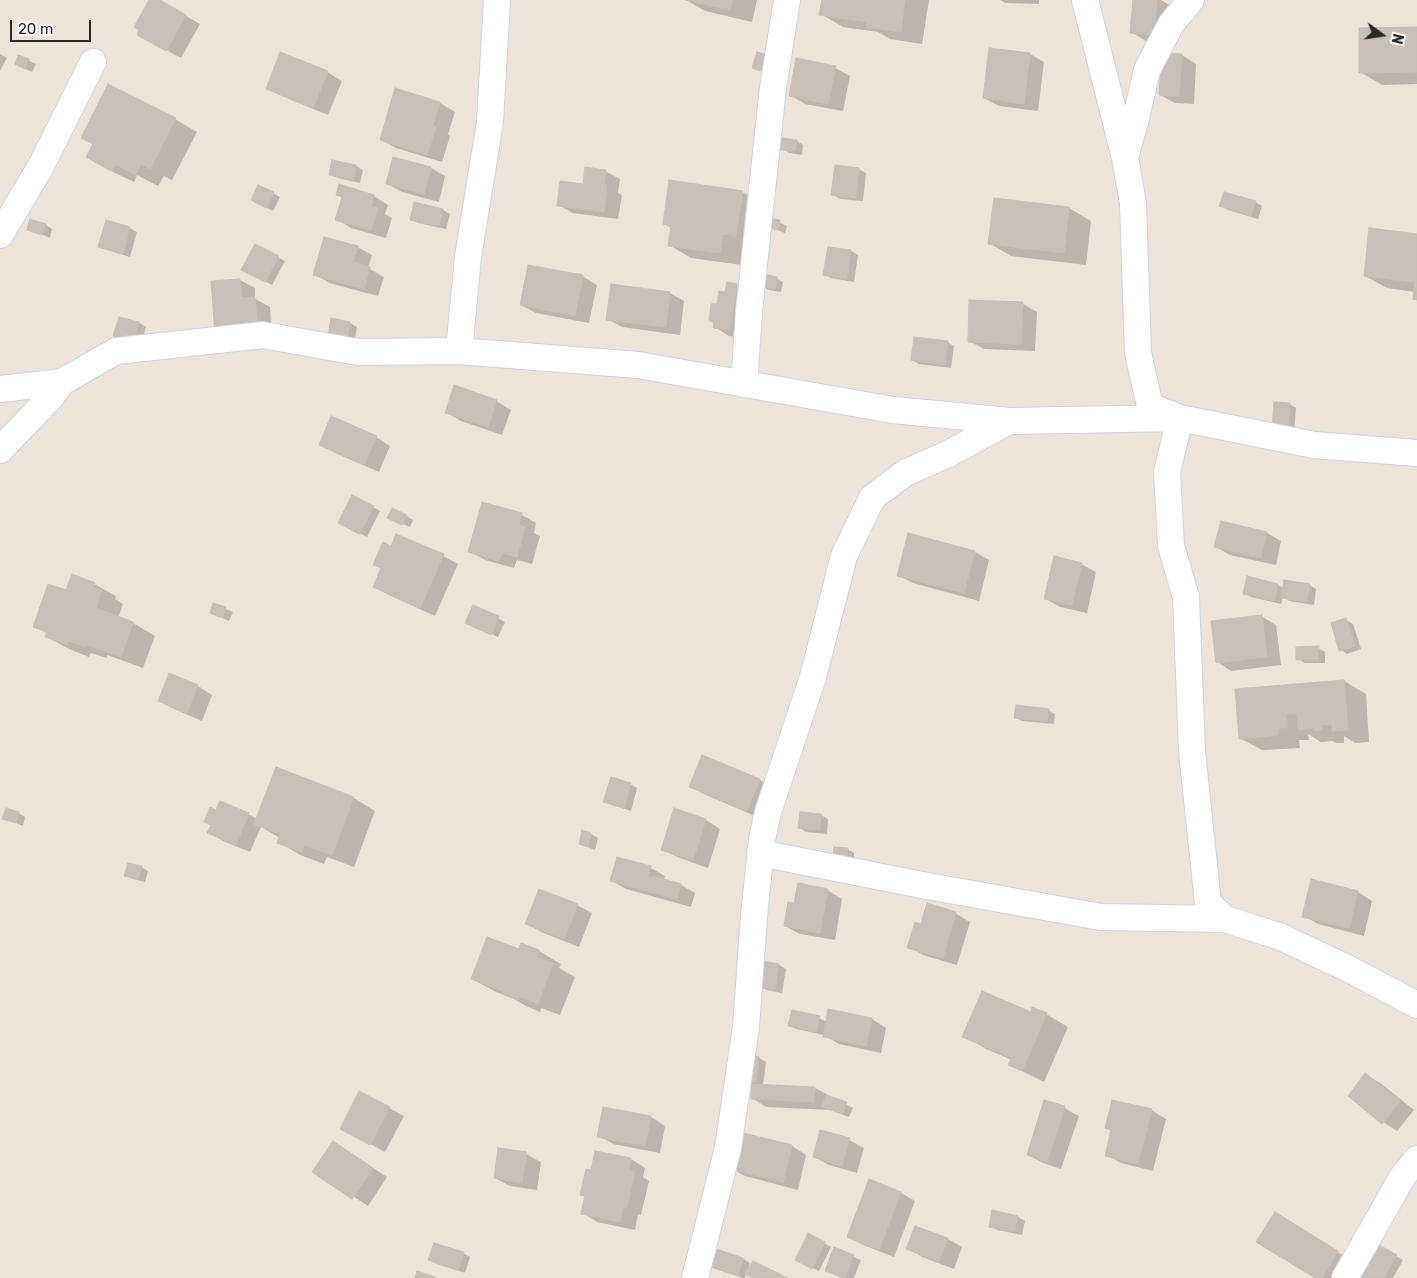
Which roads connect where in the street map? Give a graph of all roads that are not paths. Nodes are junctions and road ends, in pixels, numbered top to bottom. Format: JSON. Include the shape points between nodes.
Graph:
{"nodes":[{"id":1,"x":497,"y":0,"type":"edge"},
{"id":2,"x":787,"y":0,"type":"edge"},
{"id":3,"x":1085,"y":0,"type":"edge"},
{"id":4,"x":1191,"y":0,"type":"edge"},
{"id":5,"x":93,"y":62,"type":"dead end"},
{"id":6,"x":1124,"y":158,"type":"junction"},
{"id":7,"x":0,"y":235,"type":"edge"},
{"id":8,"x":459,"y":351,"type":"junction"},
{"id":9,"x":62,"y":382,"type":"junction"},
{"id":10,"x":744,"y":384,"type":"junction"},
{"id":11,"x":0,"y":389,"type":"edge"},
{"id":12,"x":1180,"y":418,"type":"junction"},
{"id":13,"x":1009,"y":421,"type":"junction"},
{"id":14,"x":0,"y":450,"type":"edge"},
{"id":15,"x":1417,"y":453,"type":"edge"},
{"id":16,"x":760,"y":853,"type":"junction"},
{"id":17,"x":1225,"y":919,"type":"junction"},
{"id":18,"x":1417,"y":1005,"type":"edge"},
{"id":19,"x":1417,"y":1159,"type":"edge"},
{"id":20,"x":695,"y":1278,"type":"edge"},
{"id":21,"x":1345,"y":1278,"type":"edge"}],
"edges":[{"from":1,"to":8,"type":"street","via":[[490,122],[468,257]]},
{"from":2,"to":10,"type":"street","via":[[773,88]]},
{"from":3,"to":6,"type":"street"},
{"from":4,"to":6,"type":"street","via":[[1171,24],[1147,70]]},
{"from":5,"to":7,"type":"street","via":[[41,166]]},
{"from":6,"to":12,"type":"street","via":[[1132,203],[1138,353],[1150,406]]},
{"from":8,"to":9,"type":"street","via":[[358,352],[263,335],[116,352]]},
{"from":8,"to":10,"type":"street","via":[[638,365]]},
{"from":9,"to":11,"type":"street"},
{"from":9,"to":14,"type":"street"},
{"from":10,"to":13,"type":"street","via":[[893,410]]},
{"from":12,"to":13,"type":"street"},
{"from":12,"to":15,"type":"street","via":[[1314,444]]},
{"from":12,"to":17,"type":"street","via":[[1168,472],[1171,546],[1186,597],[1192,752],[1208,903]]},
{"from":13,"to":16,"type":"street","via":[[905,473],[872,498],[844,556],[813,676],[768,812]]},
{"from":16,"to":17,"type":"street","via":[[1101,917]]},
{"from":16,"to":20,"type":"street","via":[[746,1026],[728,1148]]},
{"from":17,"to":18,"type":"street","via":[[1281,937],[1349,968]]},
{"from":19,"to":21,"type":"street","via":[[1403,1176]]}]}
